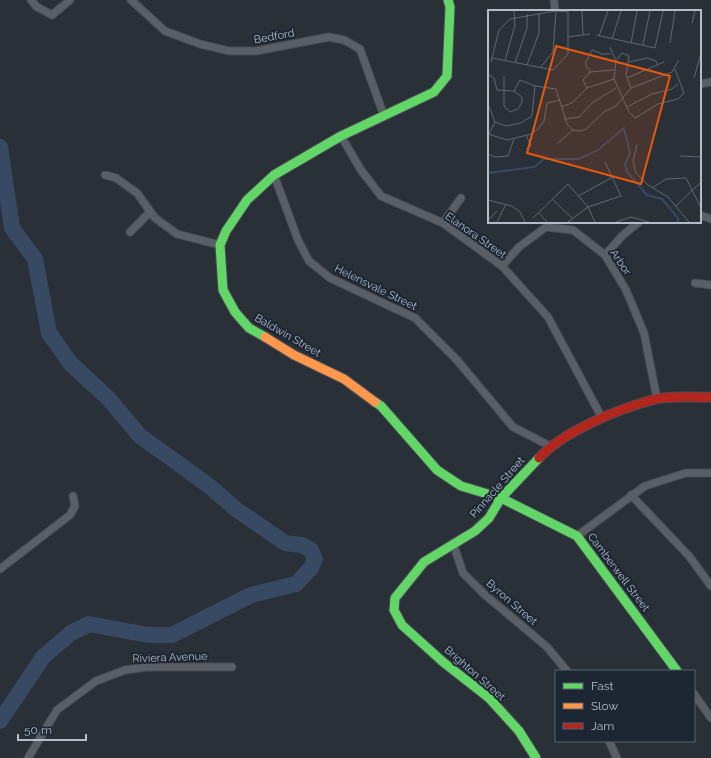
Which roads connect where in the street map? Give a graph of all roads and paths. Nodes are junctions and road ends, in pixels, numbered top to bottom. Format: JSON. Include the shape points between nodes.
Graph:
{"nodes":[{"id":1,"x":31,"y":0,"type":"edge"},
{"id":2,"x":70,"y":0,"type":"edge"},
{"id":3,"x":131,"y":0,"type":"edge"},
{"id":4,"x":448,"y":0,"type":"edge"},
{"id":5,"x":554,"y":0,"type":"edge"},
{"id":6,"x":555,"y":10,"type":"edge"},
{"id":7,"x":711,"y":82,"type":"edge"},
{"id":8,"x":701,"y":84,"type":"edge"},
{"id":9,"x":384,"y":116,"type":"junction"},
{"id":10,"x":341,"y":136,"type":"junction"},
{"id":11,"x":105,"y":175,"type":"dead end"},
{"id":12,"x":274,"y":175,"type":"junction"},
{"id":13,"x":461,"y":198,"type":"dead end"},
{"id":14,"x":150,"y":212,"type":"junction"},
{"id":15,"x":701,"y":215,"type":"edge"},
{"id":16,"x":711,"y":219,"type":"edge"},
{"id":17,"x":443,"y":223,"type":"junction"},
{"id":18,"x":638,"y":223,"type":"edge"},
{"id":19,"x":130,"y":232,"type":"dead end"},
{"id":20,"x":220,"y":245,"type":"junction"},
{"id":21,"x":605,"y":255,"type":"junction"},
{"id":22,"x":502,"y":266,"type":"junction"},
{"id":23,"x":694,"y":283,"type":"dead end"},
{"id":24,"x":711,"y":285,"type":"edge"},
{"id":25,"x":711,"y":397,"type":"edge"},
{"id":26,"x":657,"y":399,"type":"junction"},
{"id":27,"x":602,"y":418,"type":"junction"},
{"id":28,"x":550,"y":446,"type":"junction"},
{"id":29,"x":711,"y":473,"type":"edge"},
{"id":30,"x":630,"y":495,"type":"junction"},
{"id":31,"x":73,"y":496,"type":"dead end"},
{"id":32,"x":501,"y":498,"type":"junction"},
{"id":33,"x":577,"y":536,"type":"junction"},
{"id":34,"x":453,"y":543,"type":"junction"},
{"id":35,"x":0,"y":569,"type":"edge"},
{"id":36,"x":711,"y":586,"type":"edge"},
{"id":37,"x":394,"y":610,"type":"joint"},
{"id":38,"x":232,"y":666,"type":"dead end"},
{"id":39,"x":566,"y":670,"type":"edge"},
{"id":40,"x":676,"y":670,"type":"edge"},
{"id":41,"x":695,"y":695,"type":"edge"},
{"id":42,"x":711,"y":718,"type":"edge"},
{"id":43,"x":610,"y":742,"type":"edge"},
{"id":44,"x":28,"y":758,"type":"edge"},
{"id":45,"x":536,"y":758,"type":"edge"},
{"id":46,"x":618,"y":758,"type":"edge"}],
"edges":[{"from":1,"to":2,"type":"street","via":[[37,7],[52,15]]},
{"from":3,"to":9,"type":"street","name":"Bedford","via":[[165,31],[229,51],[256,51],[329,37],[344,40],[360,49]]},
{"from":4,"to":9,"type":"street","name":"Baldwin Street","via":[[450,8],[446,76],[434,92]]},
{"from":5,"to":6,"type":"street"},
{"from":7,"to":8,"type":"street"},
{"from":9,"to":10,"type":"street","name":"Baldwin Street"},
{"from":10,"to":12,"type":"street","name":"Baldwin Street"},
{"from":10,"to":17,"type":"street","name":"Elanora Street","via":[[361,170],[381,196]]},
{"from":11,"to":14,"type":"street","via":[[116,178],[136,193]]},
{"from":12,"to":20,"type":"street","name":"Baldwin Street","via":[[247,200],[226,231]]},
{"from":12,"to":28,"type":"street","name":"Helensvale Street","via":[[298,240],[309,261],[330,278],[416,318],[456,360],[512,427]]},
{"from":13,"to":17,"type":"street"},
{"from":14,"to":19,"type":"street"},
{"from":14,"to":20,"type":"street","via":[[177,234]]},
{"from":15,"to":16,"type":"street"},
{"from":17,"to":22,"type":"street","name":"Elanora Street"},
{"from":18,"to":21,"type":"street"},
{"from":20,"to":32,"type":"street","name":"Baldwin Street","via":[[223,290],[234,312],[249,328],[294,355],[344,379],[381,406],[437,470],[461,486]]},
{"from":21,"to":22,"type":"street","name":"Arbor","via":[[573,230],[546,226],[519,247]]},
{"from":21,"to":26,"type":"street","name":"Arbor","via":[[626,290],[644,333]]},
{"from":22,"to":27,"type":"street","name":"Elanora Street","via":[[548,316]]},
{"from":23,"to":24,"type":"street"},
{"from":25,"to":26,"type":"street","name":"Pinnacle Street"},
{"from":26,"to":27,"type":"street","name":"Pinnacle Street"},
{"from":27,"to":28,"type":"street","name":"Pinnacle Street"},
{"from":28,"to":32,"type":"street","name":"Pinnacle Street"},
{"from":29,"to":30,"type":"street","via":[[686,473],[645,486]]},
{"from":30,"to":33,"type":"street"},
{"from":30,"to":36,"type":"street","via":[[689,556]]},
{"from":31,"to":35,"type":"street","via":[[75,506],[70,515]]},
{"from":32,"to":33,"type":"street","name":"Camberwell Street"},
{"from":32,"to":34,"type":"street","name":"Pinnacle Street","via":[[489,518],[474,531]]},
{"from":33,"to":40,"type":"street","name":"Camberwell Street"},
{"from":34,"to":37,"type":"street","name":"Pinnacle Street","via":[[424,562],[395,598]]},
{"from":34,"to":39,"type":"street","name":"Byron Street","via":[[463,573],[547,647]]},
{"from":37,"to":45,"type":"street","name":"Brighton Street","via":[[402,625],[489,698],[519,731]]},
{"from":38,"to":44,"type":"street","name":"Riviera Avenue","via":[[147,667],[125,670],[96,681],[57,710]]},
{"from":41,"to":42,"type":"street"},
{"from":43,"to":46,"type":"street"}]}
